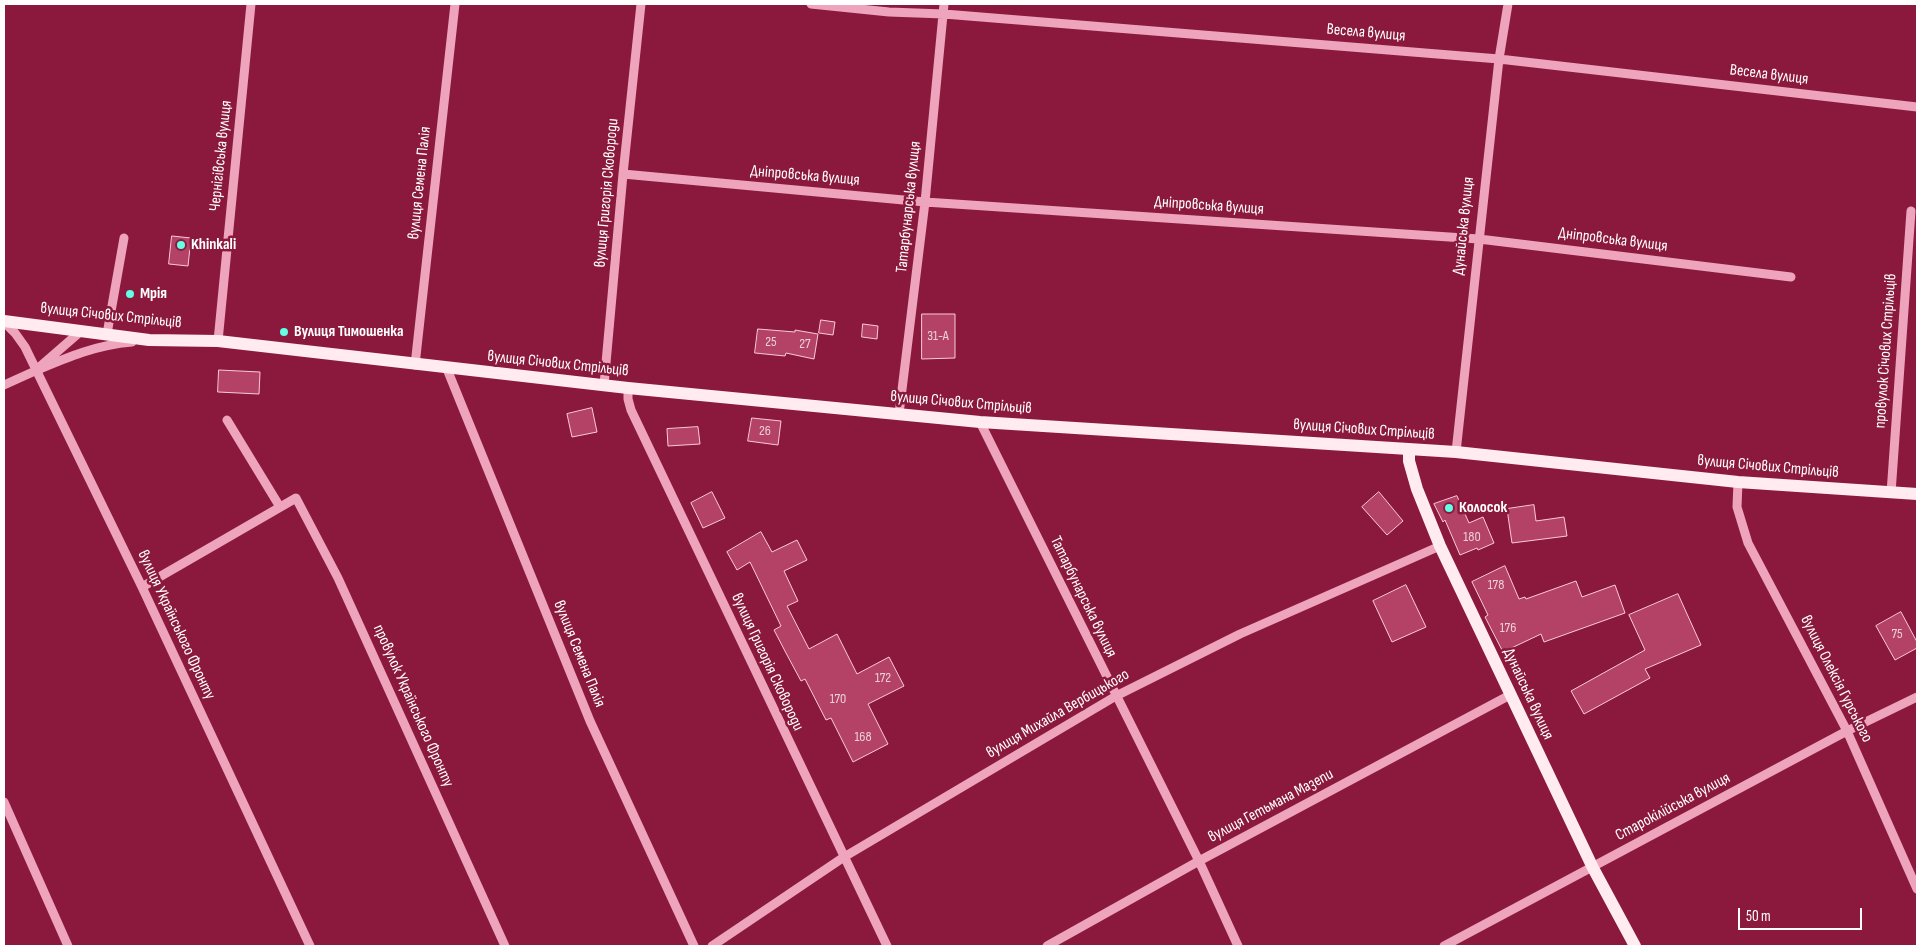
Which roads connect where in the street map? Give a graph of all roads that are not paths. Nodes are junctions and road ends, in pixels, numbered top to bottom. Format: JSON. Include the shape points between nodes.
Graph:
{"nodes":[{"id":1,"x":251,"y":4,"type":"edge"},
{"id":2,"x":455,"y":4,"type":"edge"},
{"id":3,"x":641,"y":4,"type":"edge"},
{"id":4,"x":811,"y":4,"type":"edge"},
{"id":5,"x":944,"y":4,"type":"edge"},
{"id":6,"x":1508,"y":4,"type":"edge"},
{"id":7,"x":944,"y":14,"type":"junction"},
{"id":8,"x":1499,"y":59,"type":"junction"},
{"id":9,"x":1917,"y":107,"type":"edge"},
{"id":10,"x":623,"y":174,"type":"junction"},
{"id":11,"x":925,"y":202,"type":"junction"},
{"id":12,"x":1911,"y":212,"type":"dead end"},
{"id":13,"x":124,"y":238,"type":"dead end"},
{"id":14,"x":1479,"y":239,"type":"junction"},
{"id":15,"x":1791,"y":277,"type":"dead end"},
{"id":16,"x":4,"y":322,"type":"edge"},
{"id":17,"x":81,"y":331,"type":"junction"},
{"id":18,"x":107,"y":334,"type":"junction"},
{"id":19,"x":149,"y":340,"type":"junction"},
{"id":20,"x":218,"y":341,"type":"junction"},
{"id":21,"x":414,"y":365,"type":"junction"},
{"id":22,"x":447,"y":369,"type":"junction"},
{"id":23,"x":35,"y":371,"type":"junction"},
{"id":24,"x":4,"y":385,"type":"edge"},
{"id":25,"x":604,"y":385,"type":"junction"},
{"id":26,"x":628,"y":388,"type":"junction"},
{"id":27,"x":899,"y":414,"type":"junction"},
{"id":28,"x":227,"y":420,"type":"dead end"},
{"id":29,"x":980,"y":422,"type":"junction"},
{"id":30,"x":1409,"y":449,"type":"junction"},
{"id":31,"x":1456,"y":452,"type":"junction"},
{"id":32,"x":1738,"y":482,"type":"junction"},
{"id":33,"x":1892,"y":493,"type":"junction"},
{"id":34,"x":1917,"y":494,"type":"edge"},
{"id":35,"x":280,"y":507,"type":"junction"},
{"id":36,"x":1440,"y":546,"type":"junction"},
{"id":37,"x":142,"y":587,"type":"junction"},
{"id":38,"x":1510,"y":695,"type":"junction"},
{"id":39,"x":1116,"y":696,"type":"junction"},
{"id":40,"x":1917,"y":697,"type":"edge"},
{"id":41,"x":1847,"y":730,"type":"junction"},
{"id":42,"x":4,"y":802,"type":"edge"},
{"id":43,"x":844,"y":857,"type":"junction"},
{"id":44,"x":1199,"y":861,"type":"junction"},
{"id":45,"x":1593,"y":868,"type":"junction"},
{"id":46,"x":1917,"y":890,"type":"edge"},
{"id":47,"x":68,"y":946,"type":"edge"},
{"id":48,"x":310,"y":946,"type":"edge"},
{"id":49,"x":506,"y":946,"type":"edge"},
{"id":50,"x":694,"y":946,"type":"edge"},
{"id":51,"x":712,"y":946,"type":"edge"},
{"id":52,"x":887,"y":946,"type":"edge"},
{"id":53,"x":1047,"y":946,"type":"edge"},
{"id":54,"x":1238,"y":946,"type":"edge"},
{"id":55,"x":1444,"y":946,"type":"edge"},
{"id":56,"x":1635,"y":946,"type":"edge"}],
"edges":[{"from":1,"to":20,"type":"street","name":"Чернігівська вулиця"},
{"from":2,"to":21,"type":"street","name":"вулиця Семена Палія"},
{"from":3,"to":10,"type":"street","name":"вулиця Григорія Сковороди"},
{"from":4,"to":7,"type":"street","name":"Весела вулиця"},
{"from":5,"to":7,"type":"street","name":"Татарбунарська вулиця"},
{"from":6,"to":8,"type":"street","name":"Дунайська вулиця"},
{"from":7,"to":8,"type":"street","name":"Весела вулиця"},
{"from":7,"to":11,"type":"street","name":"Татарбунарська вулиця"},
{"from":8,"to":9,"type":"street","name":"Весела вулиця"},
{"from":8,"to":14,"type":"street","name":"Дунайська вулиця"},
{"from":10,"to":11,"type":"street","name":"Дніпровська вулиця"},
{"from":10,"to":25,"type":"street","name":"вулиця Григорія Сковороди"},
{"from":11,"to":14,"type":"street","name":"Дніпровська вулиця"},
{"from":11,"to":27,"type":"street","name":"Татарбунарська вулиця"},
{"from":12,"to":33,"type":"street","name":"провулок Січових Стрільців"},
{"from":13,"to":18,"type":"street"},
{"from":14,"to":15,"type":"street","name":"Дніпровська вулиця"},
{"from":14,"to":31,"type":"street","name":"Дунайська вулиця"},
{"from":16,"to":17,"type":"main road","name":"вулиця Січових Стрільців"},
{"from":16,"to":23,"type":"street","name":"вулиця Українського Фронту","via":[[24,347]]},
{"from":17,"to":18,"type":"main road","name":"вулиця Січових Стрільців"},
{"from":17,"to":23,"type":"street"},
{"from":18,"to":19,"type":"main road","name":"вулиця Січових Стрільців"},
{"from":19,"to":20,"type":"main road","name":"вулиця Січових Стрільців"},
{"from":19,"to":23,"type":"street","via":[[108,344],[76,353]]},
{"from":20,"to":21,"type":"main road","name":"вулиця Січових Стрільців"},
{"from":21,"to":22,"type":"main road","name":"вулиця Січових Стрільців"},
{"from":22,"to":25,"type":"main road","name":"вулиця Січових Стрільців"},
{"from":22,"to":50,"type":"street","name":"вулиця Семена Палія","via":[[590,722]]},
{"from":23,"to":24,"type":"street"},
{"from":23,"to":37,"type":"street","name":"вулиця Українського Фронту"},
{"from":25,"to":26,"type":"main road","name":"вулиця Січових Стрільців"},
{"from":26,"to":27,"type":"main road","name":"вулиця Січових Стрільців"},
{"from":26,"to":43,"type":"street","name":"вулиця Григорія Сковороди","via":[[631,410]]},
{"from":27,"to":29,"type":"main road","name":"вулиця Січових Стрільців"},
{"from":28,"to":35,"type":"street"},
{"from":29,"to":30,"type":"main road","name":"вулиця Січових Стрільців"},
{"from":29,"to":39,"type":"street","name":"Татарбунарська вулиця"},
{"from":30,"to":31,"type":"main road","name":"вулиця Січових Стрільців"},
{"from":30,"to":36,"type":"main road","name":"Дунайська вулиця","via":[[1417,489]]},
{"from":31,"to":32,"type":"main road","name":"вулиця Січових Стрільців"},
{"from":32,"to":33,"type":"main road","name":"вулиця Січових Стрільців"},
{"from":32,"to":41,"type":"street","name":"вулиця Олексія Гурського","via":[[1737,507],[1748,543]]},
{"from":33,"to":34,"type":"main road","name":"вулиця Січових Стрільців"},
{"from":35,"to":37,"type":"street","name":"провулок Українського Фронту"},
{"from":35,"to":49,"type":"street","name":"провулок Українського Фронту","via":[[296,498],[338,578]]},
{"from":36,"to":38,"type":"main road","name":"Дунайська вулиця"},
{"from":36,"to":39,"type":"street","name":"вулиця Михайла Вербицького","via":[[1240,634]]},
{"from":37,"to":48,"type":"street","name":"вулиця Українського Фронту"},
{"from":38,"to":44,"type":"street","name":"вулиця Гетьмана Мазепи"},
{"from":38,"to":45,"type":"main road","name":"Дунайська вулиця"},
{"from":39,"to":43,"type":"street","name":"вулиця Михайла Вербицького"},
{"from":39,"to":44,"type":"street","name":"Татарбунарська вулиця"},
{"from":40,"to":41,"type":"street","name":"Старокілійська вулиця"},
{"from":41,"to":45,"type":"street","name":"Старокілійська вулиця"},
{"from":41,"to":46,"type":"street","name":"вулиця Олексія Гурського"},
{"from":42,"to":47,"type":"street"},
{"from":43,"to":51,"type":"street","name":"вулиця Михайла Вербицького"},
{"from":43,"to":52,"type":"street","name":"вулиця Григорія Сковороди"},
{"from":44,"to":53,"type":"street","name":"вулиця Гетьмана Мазепи"},
{"from":44,"to":54,"type":"street","name":"Татарбунарська вулиця"},
{"from":45,"to":55,"type":"street","name":"Старокілійська вулиця"},
{"from":45,"to":56,"type":"main road","name":"Дунайська вулиця"}]}
